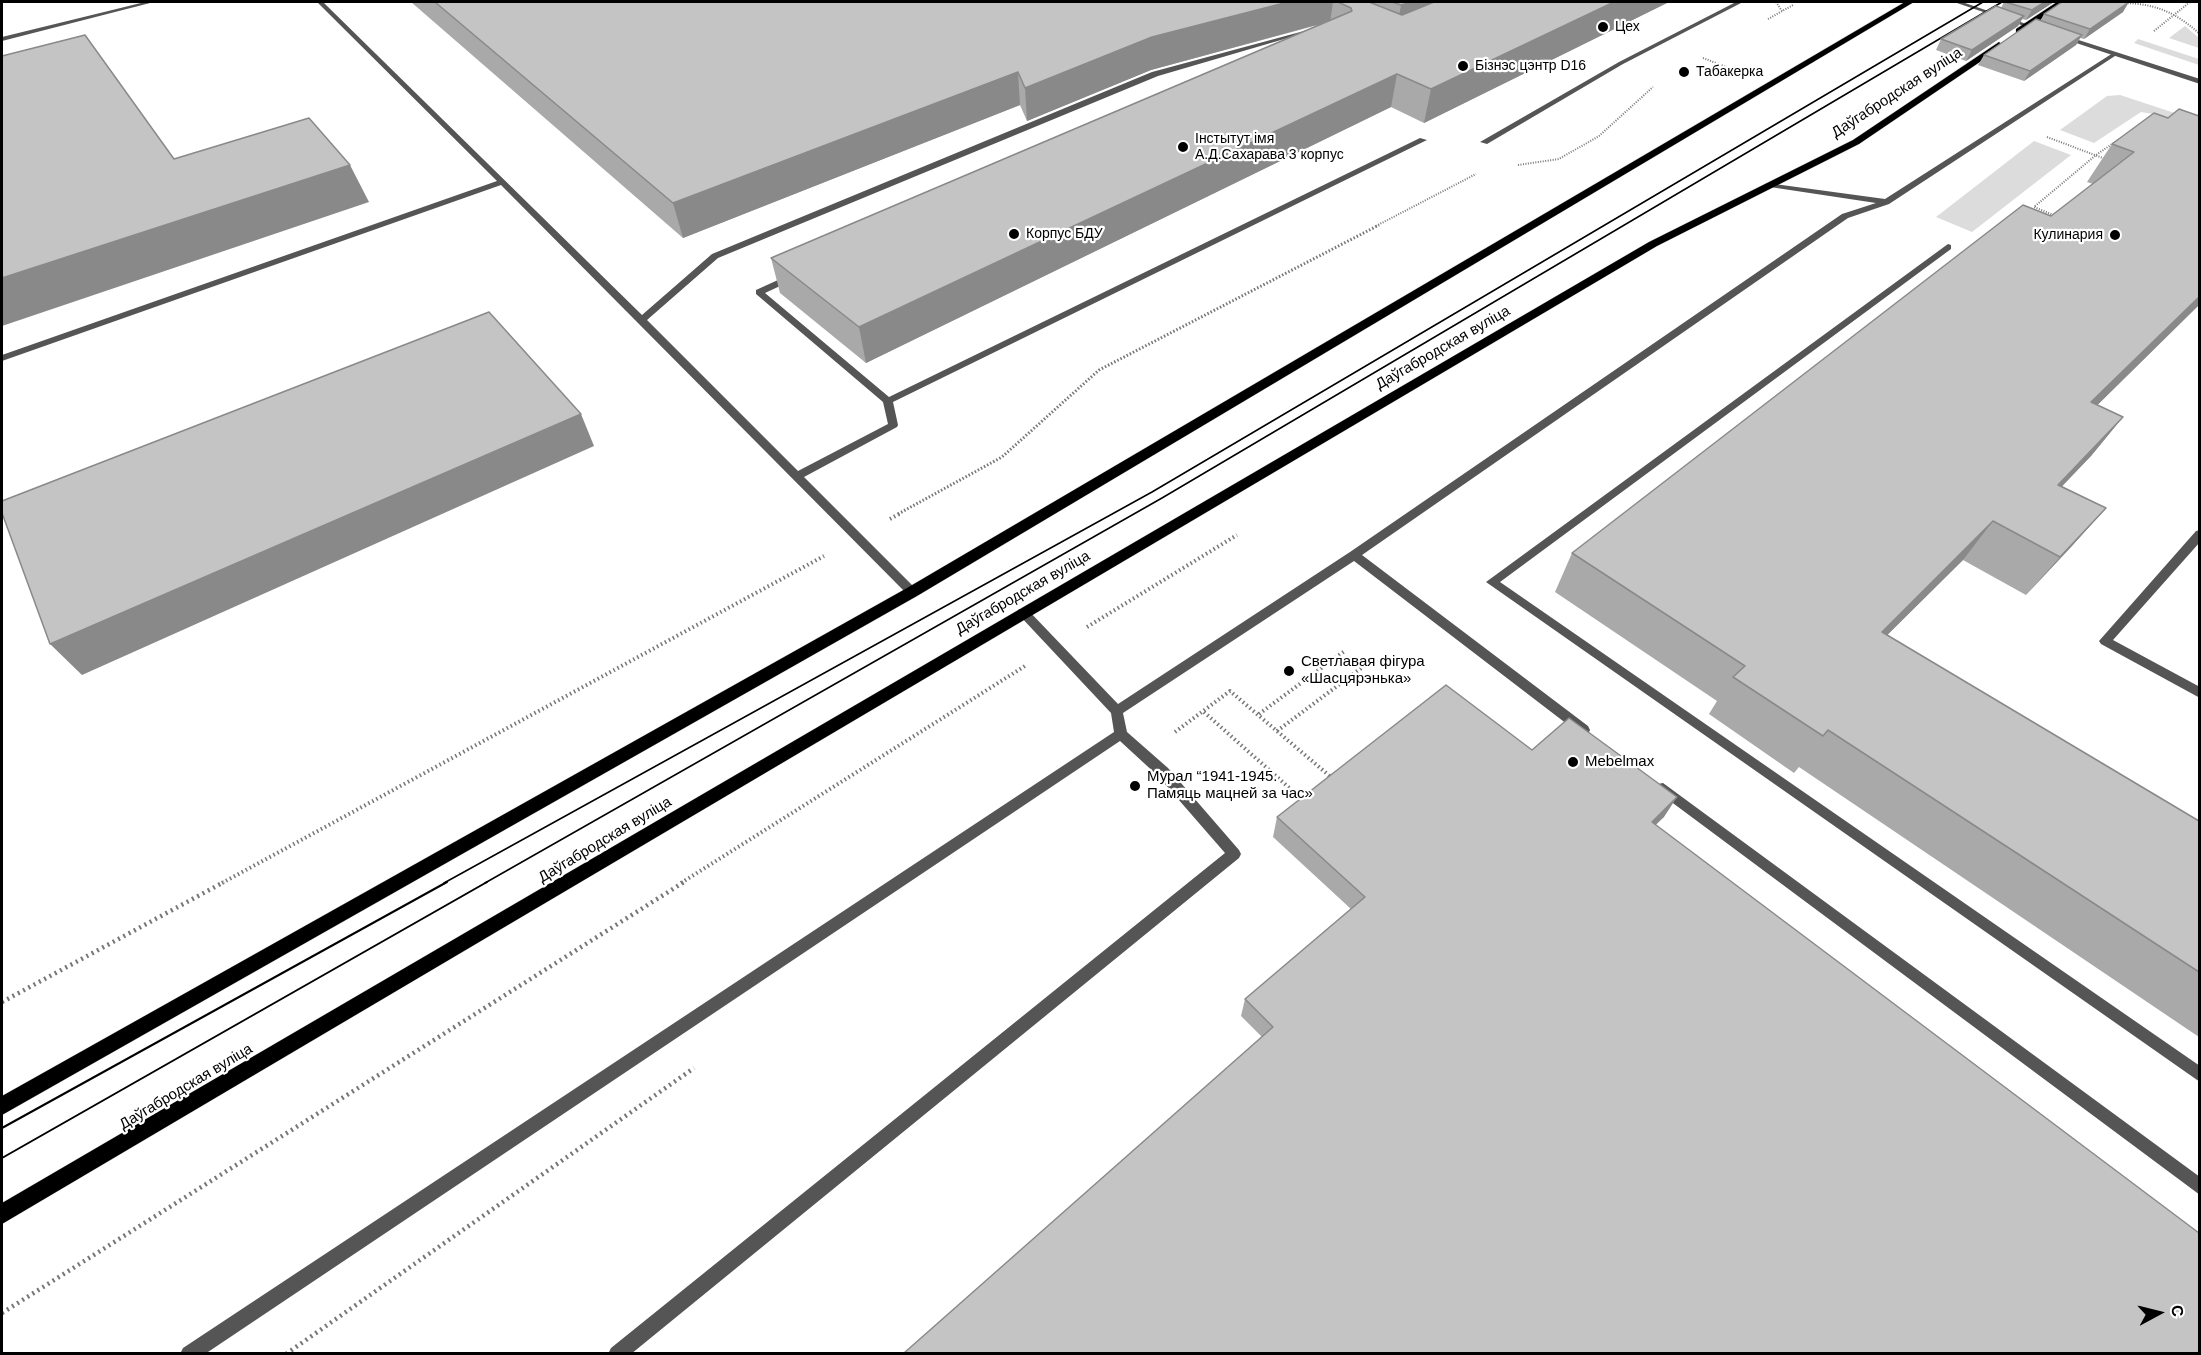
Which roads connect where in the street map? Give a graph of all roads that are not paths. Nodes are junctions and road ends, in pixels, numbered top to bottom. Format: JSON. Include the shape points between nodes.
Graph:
{"nodes":[{"id":1,"x":151,"y":2,"type":"edge"},
{"id":2,"x":320,"y":2,"type":"edge"},
{"id":3,"x":1740,"y":2,"type":"edge"},
{"id":4,"x":1910,"y":2,"type":"edge"},
{"id":5,"x":1956,"y":2,"type":"edge"},
{"id":6,"x":2062,"y":2,"type":"edge"},
{"id":7,"x":2028,"y":26,"type":"junction"},
{"id":8,"x":1321,"y":30,"type":"edge"},
{"id":9,"x":2,"y":39,"type":"edge"},
{"id":10,"x":2115,"y":54,"type":"junction"},
{"id":11,"x":2199,"y":82,"type":"edge"},
{"id":12,"x":1423,"y":140,"type":"dead end"},
{"id":13,"x":1484,"y":142,"type":"dead end"},
{"id":14,"x":503,"y":182,"type":"junction"},
{"id":15,"x":1770,"y":185,"type":"junction"},
{"id":16,"x":1886,"y":202,"type":"junction"},
{"id":17,"x":1948,"y":247,"type":"dead end"},
{"id":18,"x":803,"y":273,"type":"edge"},
{"id":19,"x":642,"y":320,"type":"junction"},
{"id":20,"x":2,"y":358,"type":"edge"},
{"id":21,"x":888,"y":401,"type":"junction"},
{"id":22,"x":796,"y":476,"type":"junction"},
{"id":23,"x":2199,"y":534,"type":"edge"},
{"id":24,"x":1354,"y":555,"type":"junction"},
{"id":25,"x":912,"y":592,"type":"junction"},
{"id":26,"x":1023,"y":612,"type":"junction"},
{"id":27,"x":2199,"y":693,"type":"edge"},
{"id":28,"x":1118,"y":711,"type":"junction"},
{"id":29,"x":1121,"y":734,"type":"junction"},
{"id":30,"x":1598,"y":740,"type":"edge"},
{"id":31,"x":1655,"y":783,"type":"edge"},
{"id":32,"x":2199,"y":1075,"type":"edge"},
{"id":33,"x":2,"y":1106,"type":"edge"},
{"id":34,"x":2199,"y":1187,"type":"edge"},
{"id":35,"x":2,"y":1214,"type":"edge"},
{"id":36,"x":189,"y":1353,"type":"edge"},
{"id":37,"x":617,"y":1353,"type":"edge"}],
"edges":[{"from":1,"to":9,"type":"street"},
{"from":2,"to":14,"type":"street"},
{"from":3,"to":13,"type":"street","via":[[1621,63]]},
{"from":4,"to":25,"type":"main road"},
{"from":5,"to":7,"type":"street"},
{"from":6,"to":7,"type":"main road","name":"Даўгабродская вуліца"},
{"from":7,"to":10,"type":"street"},
{"from":7,"to":15,"type":"main road","name":"Даўгабродская вуліца","via":[[1856,142]]},
{"from":8,"to":19,"type":"street","via":[[1155,74],[715,256]]},
{"from":10,"to":11,"type":"street"},
{"from":10,"to":16,"type":"street"},
{"from":12,"to":21,"type":"street"},
{"from":14,"to":19,"type":"street"},
{"from":14,"to":20,"type":"street"},
{"from":15,"to":16,"type":"street"},
{"from":15,"to":26,"type":"main road","name":"Даўгабродская вуліца","via":[[1653,244]]},
{"from":16,"to":24,"type":"street","via":[[1845,216]]},
{"from":17,"to":32,"type":"street","via":[[1492,582]]},
{"from":18,"to":21,"type":"street","via":[[759,292]]},
{"from":19,"to":22,"type":"street"},
{"from":21,"to":22,"type":"street","via":[[893,425]]},
{"from":22,"to":25,"type":"street"},
{"from":23,"to":27,"type":"street","via":[[2105,641]]},
{"from":24,"to":28,"type":"street"},
{"from":24,"to":30,"type":"street"},
{"from":25,"to":33,"type":"main road"},
{"from":26,"to":28,"type":"street"},
{"from":26,"to":35,"type":"main road","name":"Даўгабродская вуліца"},
{"from":28,"to":29,"type":"street"},
{"from":29,"to":36,"type":"street"},
{"from":29,"to":37,"type":"street","via":[[1163,772],[1234,854]]},
{"from":31,"to":34,"type":"street"}]}
